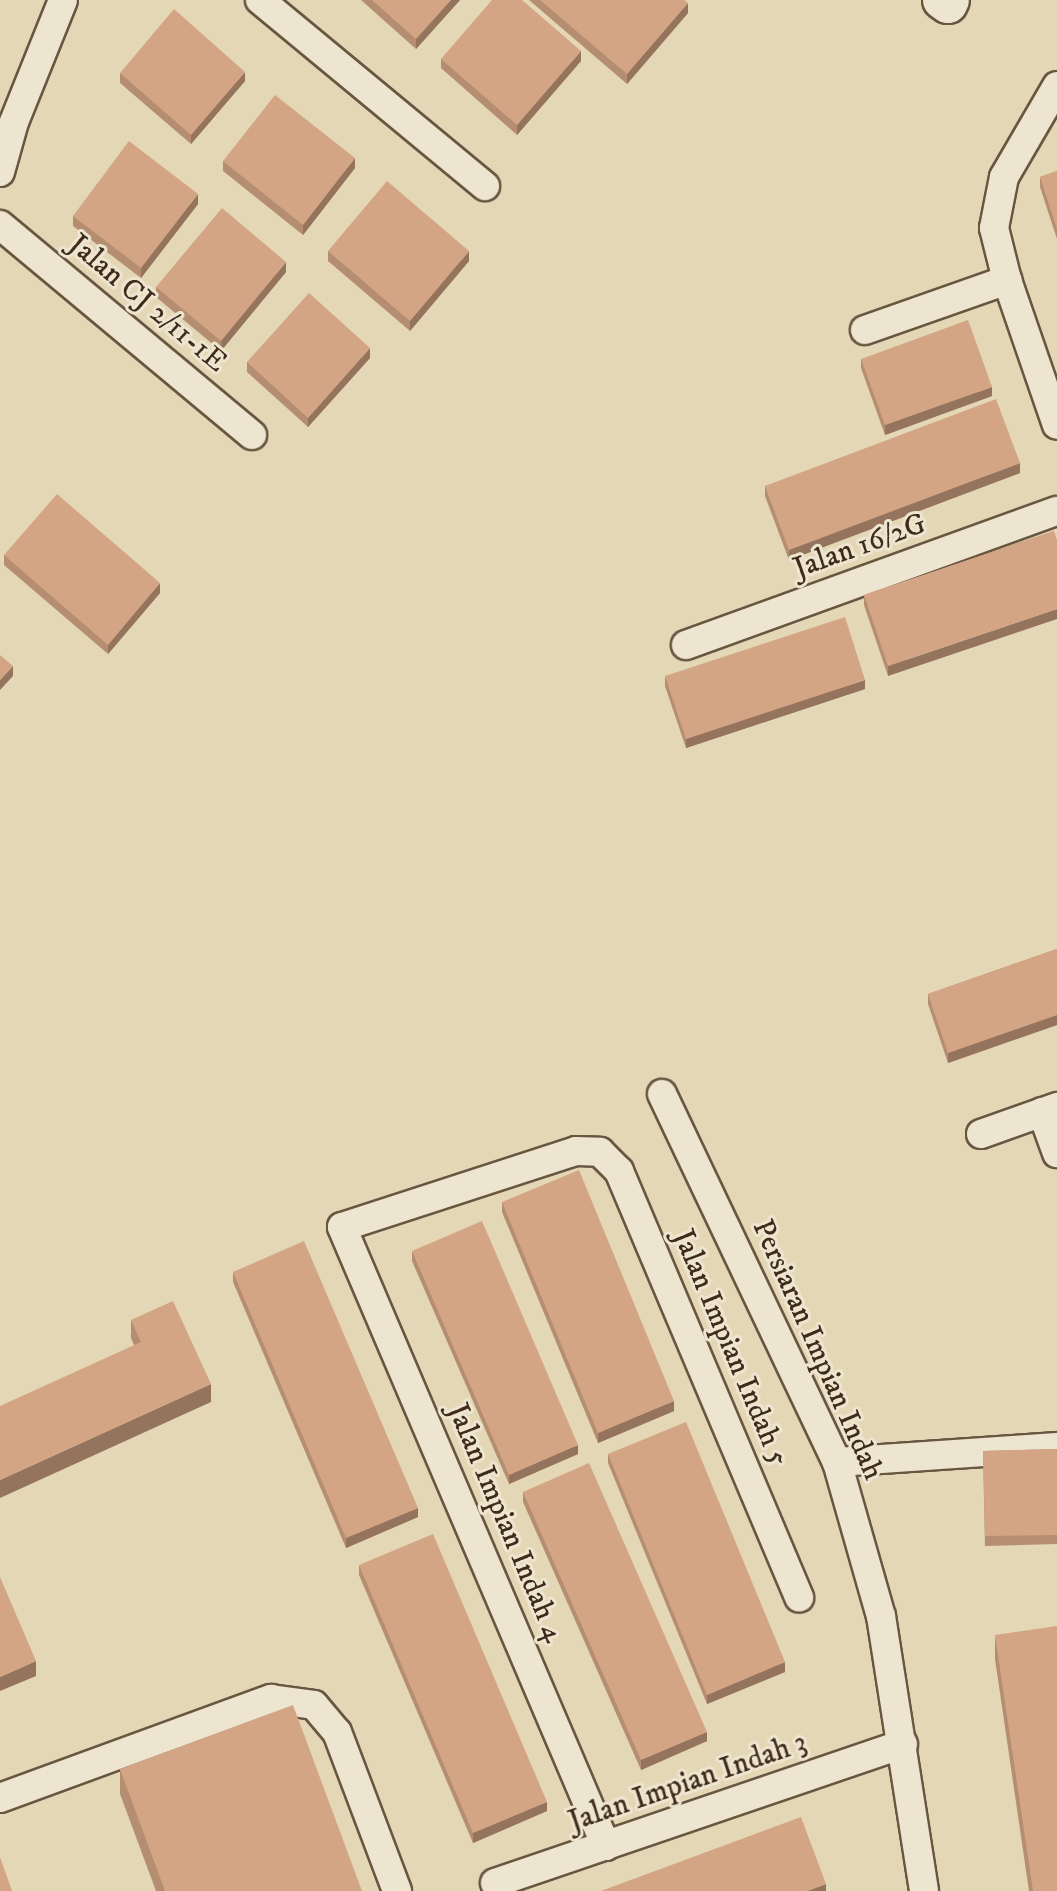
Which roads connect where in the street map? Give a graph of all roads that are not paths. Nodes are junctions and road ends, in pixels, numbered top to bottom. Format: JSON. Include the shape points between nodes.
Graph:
{"nodes":[{"id":1,"x":63,"y":0,"type":"edge"},
{"id":2,"x":260,"y":0,"type":"edge"},
{"id":3,"x":1057,"y":86,"type":"edge"},
{"id":4,"x":0,"y":172,"type":"edge"},
{"id":5,"x":485,"y":186,"type":"dead end"},
{"id":6,"x":0,"y":225,"type":"edge"},
{"id":7,"x":1007,"y":280,"type":"junction"},
{"id":8,"x":865,"y":330,"type":"dead end"},
{"id":9,"x":1057,"y":425,"type":"edge"},
{"id":10,"x":252,"y":435,"type":"dead end"},
{"id":11,"x":1057,"y":511,"type":"edge"},
{"id":12,"x":686,"y":645,"type":"dead end"},
{"id":13,"x":662,"y":1094,"type":"dead end"},
{"id":14,"x":1049,"y":1110,"type":"edge"},
{"id":15,"x":981,"y":1134,"type":"dead end"},
{"id":16,"x":576,"y":1151,"type":"joint"},
{"id":17,"x":1057,"y":1153,"type":"edge"},
{"id":18,"x":1057,"y":1447,"type":"edge"},
{"id":19,"x":837,"y":1462,"type":"junction"},
{"id":20,"x":799,"y":1598,"type":"dead end"},
{"id":21,"x":903,"y":1744,"type":"junction"},
{"id":22,"x":0,"y":1798,"type":"edge"},
{"id":23,"x":606,"y":1846,"type":"junction"},
{"id":24,"x":495,"y":1884,"type":"dead end"},
{"id":25,"x":397,"y":1891,"type":"edge"},
{"id":26,"x":924,"y":1891,"type":"edge"}],
"edges":[{"from":1,"to":4,"type":"street","via":[[14,122]]},
{"from":2,"to":5,"type":"street"},
{"from":3,"to":7,"type":"street","via":[[1004,177],[994,228]]},
{"from":6,"to":10,"type":"street","name":"Jalan CJ 2/11-1E"},
{"from":7,"to":8,"type":"street"},
{"from":7,"to":9,"type":"street"},
{"from":11,"to":12,"type":"street","name":"Jalan 16/2G"},
{"from":13,"to":19,"type":"street","name":"Persiaran Impian Indah"},
{"from":14,"to":15,"type":"street"},
{"from":14,"to":17,"type":"street"},
{"from":16,"to":20,"type":"street","name":"Jalan Impian Indah 5","via":[[600,1152],[619,1171]]},
{"from":16,"to":23,"type":"street","name":"Jalan Impian Indah 4","via":[[342,1227]]},
{"from":18,"to":19,"type":"street"},
{"from":19,"to":21,"type":"street","name":"Persiaran Impian Indah","via":[[881,1616]]},
{"from":21,"to":23,"type":"street","name":"Jalan Impian Indah 3"},
{"from":21,"to":26,"type":"street","name":"Persiaran Impian Indah"},
{"from":22,"to":25,"type":"street","via":[[271,1699],[314,1705],[337,1732]]},
{"from":23,"to":24,"type":"street","name":"Jalan Impian Indah 3"}]}
